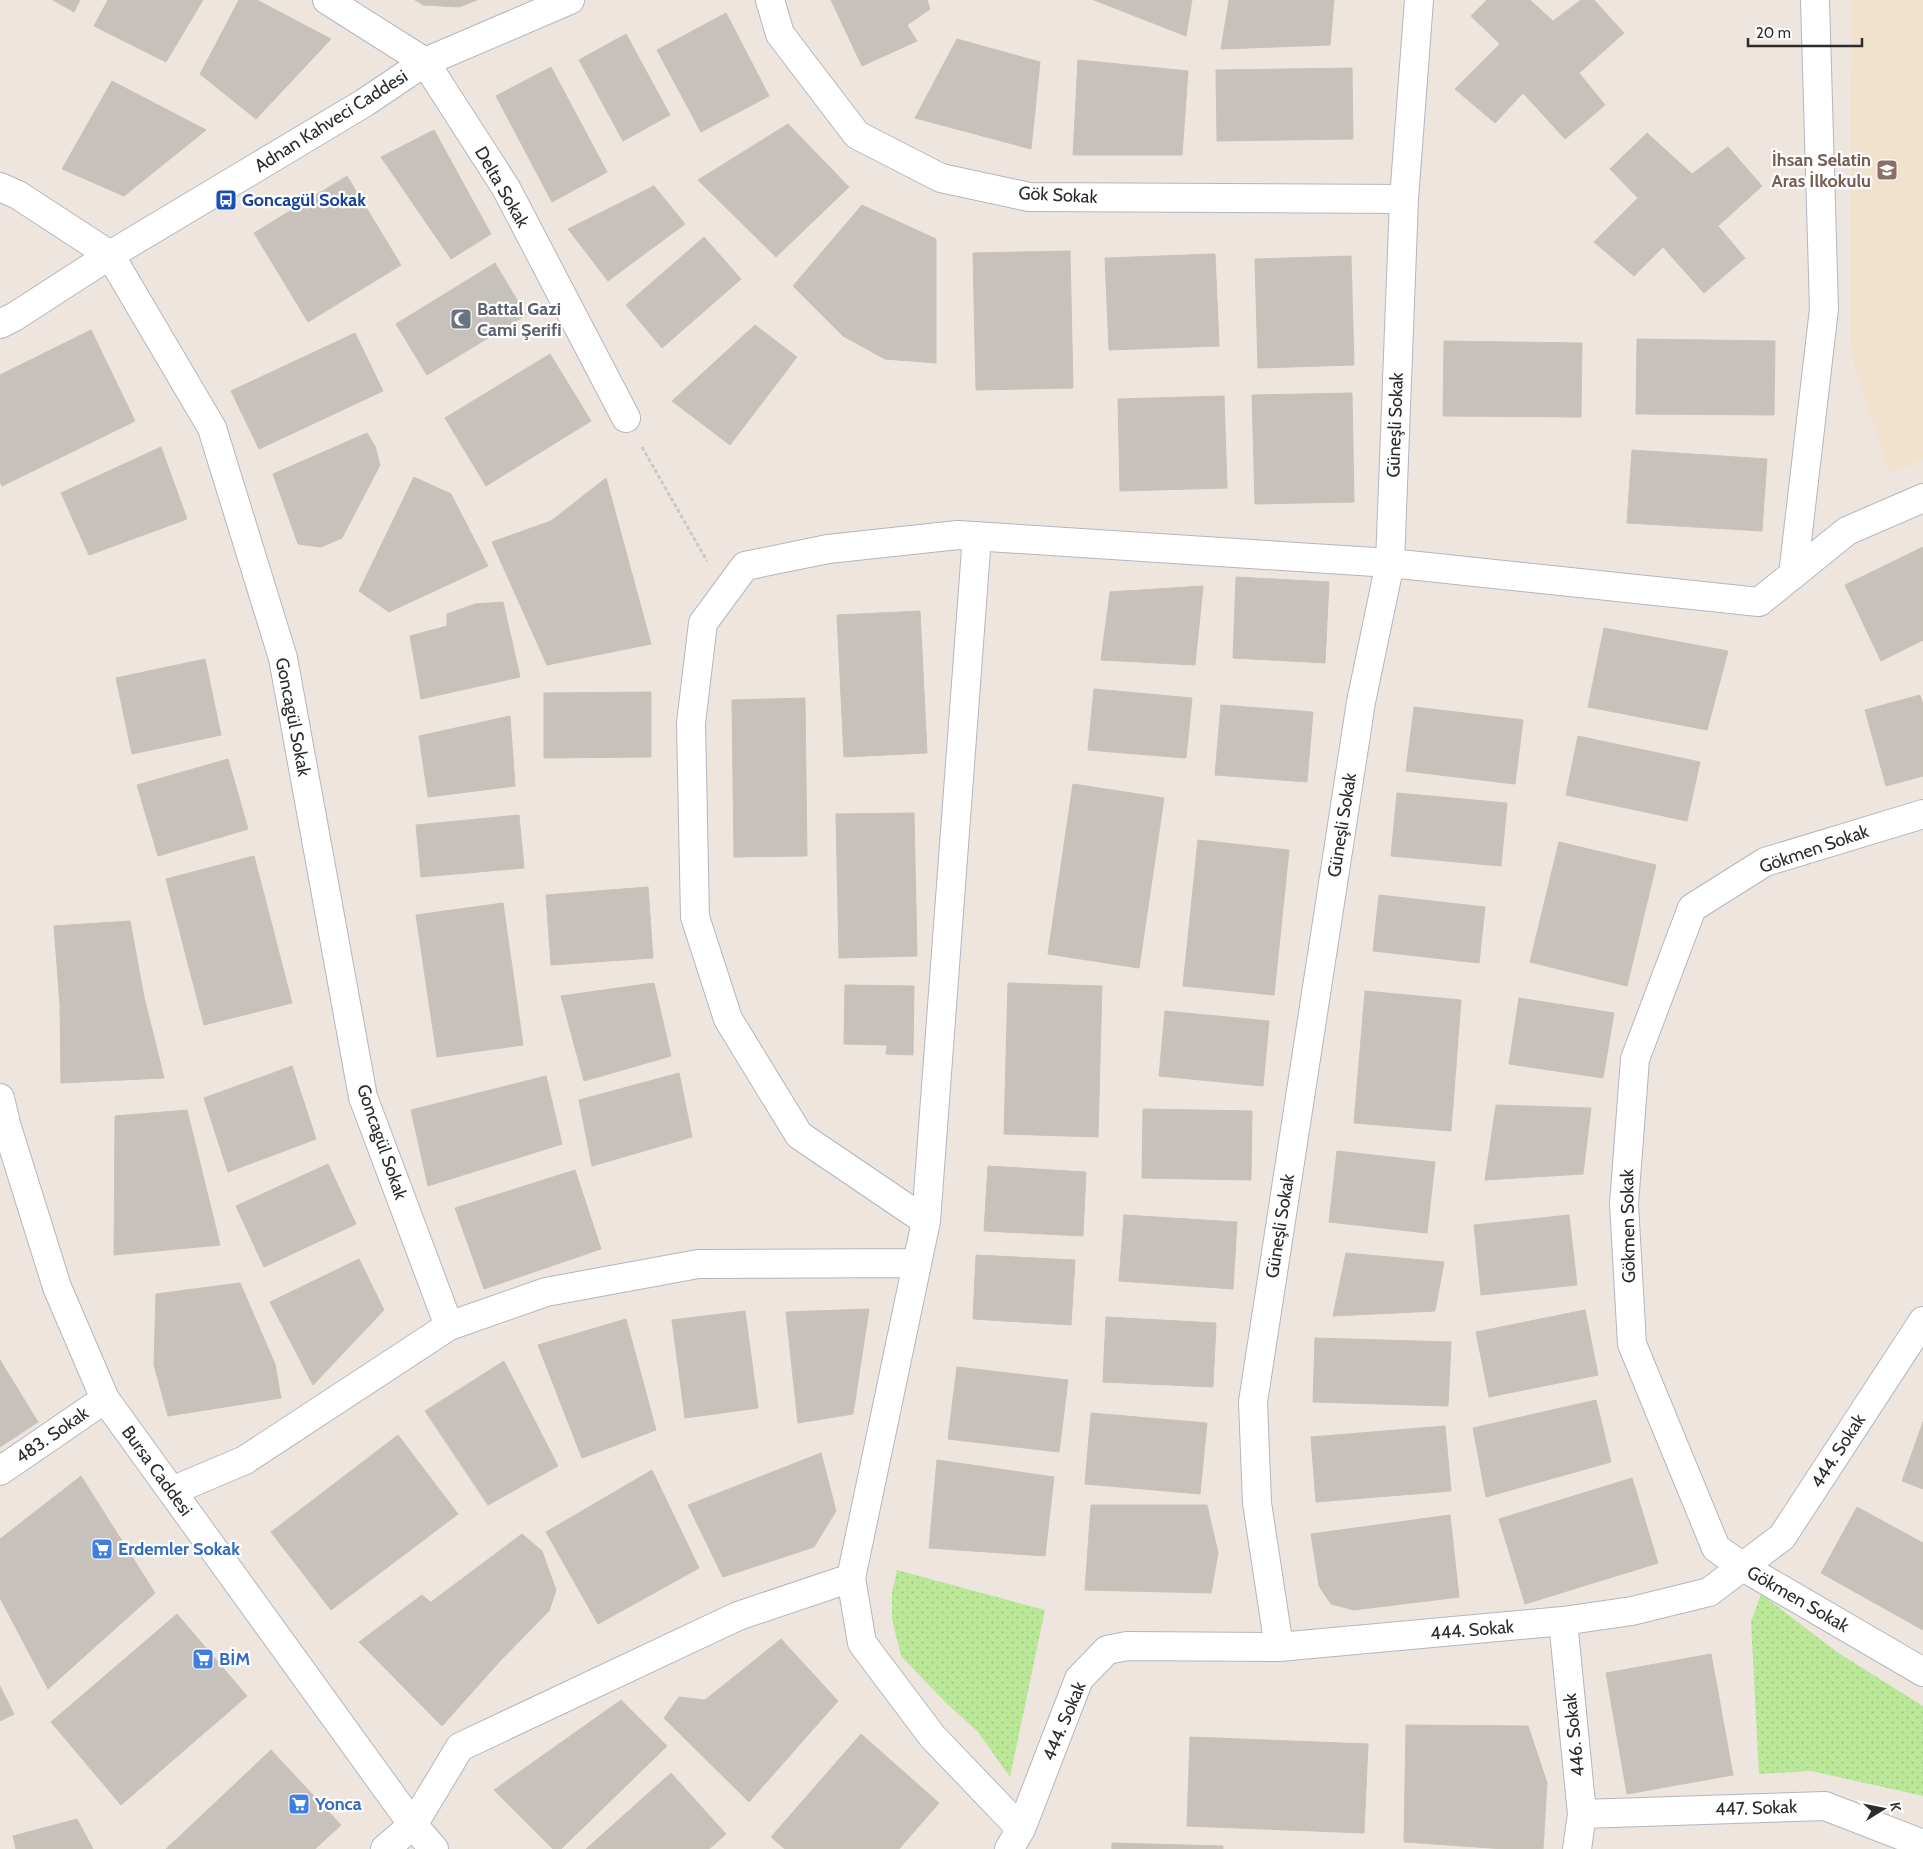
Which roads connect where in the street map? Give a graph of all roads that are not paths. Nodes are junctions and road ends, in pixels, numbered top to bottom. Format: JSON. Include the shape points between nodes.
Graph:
{"nodes":[{"id":1,"x":327,"y":0,"type":"edge"},
{"id":2,"x":570,"y":0,"type":"edge"},
{"id":3,"x":770,"y":0,"type":"edge"},
{"id":4,"x":1419,"y":0,"type":"edge"},
{"id":5,"x":1815,"y":0,"type":"edge"},
{"id":6,"x":425,"y":62,"type":"junction"},
{"id":7,"x":0,"y":187,"type":"edge"},
{"id":8,"x":1404,"y":199,"type":"junction"},
{"id":9,"x":110,"y":255,"type":"junction"},
{"id":10,"x":0,"y":324,"type":"edge"},
{"id":11,"x":626,"y":418,"type":"road end"},
{"id":12,"x":1923,"y":498,"type":"edge"},
{"id":13,"x":977,"y":536,"type":"junction"},
{"id":14,"x":1390,"y":563,"type":"junction"},
{"id":15,"x":1793,"y":575,"type":"junction"},
{"id":16,"x":1923,"y":814,"type":"edge"},
{"id":17,"x":0,"y":1098,"type":"edge"},
{"id":18,"x":3,"y":1126,"type":"edge"},
{"id":19,"x":926,"y":1222,"type":"junction"},
{"id":20,"x":917,"y":1263,"type":"junction"},
{"id":21,"x":1923,"y":1321,"type":"edge"},
{"id":22,"x":448,"y":1326,"type":"junction"},
{"id":23,"x":105,"y":1399,"type":"junction"},
{"id":24,"x":0,"y":1471,"type":"edge"},
{"id":25,"x":172,"y":1491,"type":"junction"},
{"id":26,"x":1743,"y":1567,"type":"junction"},
{"id":27,"x":850,"y":1578,"type":"junction"},
{"id":28,"x":1563,"y":1622,"type":"junction"},
{"id":29,"x":1279,"y":1647,"type":"junction"},
{"id":30,"x":1923,"y":1672,"type":"edge"},
{"id":31,"x":1582,"y":1814,"type":"junction"},
{"id":32,"x":413,"y":1825,"type":"junction"},
{"id":33,"x":1015,"y":1839,"type":"edge"},
{"id":34,"x":1923,"y":1844,"type":"edge"},
{"id":35,"x":385,"y":1849,"type":"edge"},
{"id":36,"x":434,"y":1849,"type":"edge"},
{"id":37,"x":1577,"y":1849,"type":"edge"}],
"edges":[{"from":1,"to":6,"type":"street","name":"Delta Sokak"},
{"from":2,"to":6,"type":"street","name":"Adnan Kahveci Caddesi"},
{"from":3,"to":8,"type":"street","name":"Gök Sokak","via":[[780,34],[857,135],[941,178],[1029,197]]},
{"from":4,"to":8,"type":"street","name":"Güneşli Sokak"},
{"from":5,"to":15,"type":"street","via":[[1824,310]]},
{"from":6,"to":9,"type":"street","name":"Adnan Kahveci Caddesi","via":[[364,103]]},
{"from":6,"to":11,"type":"street","name":"Delta Sokak","via":[[506,188]]},
{"from":7,"to":9,"type":"street","name":"Goncagül Sokak","via":[[18,195]]},
{"from":8,"to":14,"type":"street","name":"Güneşli Sokak"},
{"from":9,"to":10,"type":"street","name":"Adnan Kahveci Caddesi"},
{"from":9,"to":22,"type":"street","name":"Goncagül Sokak","via":[[212,428],[283,658],[363,1097]]},
{"from":12,"to":15,"type":"street","via":[[1847,531]]},
{"from":13,"to":14,"type":"street"},
{"from":13,"to":19,"type":"street"},
{"from":13,"to":19,"type":"street","via":[[958,534],[828,549],[744,566],[703,623],[692,723],[696,917],[728,1019],[799,1135]]},
{"from":14,"to":15,"type":"street","via":[[1759,602]]},
{"from":14,"to":29,"type":"street","name":"Güneşli Sokak","via":[[1361,702],[1253,1402],[1257,1503]]},
{"from":16,"to":26,"type":"street","name":"Gökmen Sokak","via":[[1765,862],[1692,908],[1634,1059],[1624,1204],[1632,1344],[1716,1548]]},
{"from":17,"to":18,"type":"street","name":"Bursa Caddesi"},
{"from":18,"to":23,"type":"street","name":"Bursa Caddesi","via":[[57,1287]]},
{"from":19,"to":20,"type":"street"},
{"from":20,"to":22,"type":"street","via":[[698,1264],[546,1292]]},
{"from":20,"to":27,"type":"street"},
{"from":21,"to":26,"type":"street","name":"444. Sokak","via":[[1782,1537]]},
{"from":22,"to":25,"type":"street","via":[[245,1460]]},
{"from":23,"to":24,"type":"street","name":"483. Sokak"},
{"from":23,"to":25,"type":"street","name":"Bursa Caddesi"},
{"from":25,"to":32,"type":"street","name":"Bursa Caddesi"},
{"from":26,"to":28,"type":"street","name":"444. Sokak","via":[[1709,1592],[1632,1611]]},
{"from":26,"to":30,"type":"street","name":"Gökmen Sokak"},
{"from":27,"to":32,"type":"street","via":[[738,1616],[460,1747]]},
{"from":27,"to":33,"type":"street","via":[[862,1643]]},
{"from":28,"to":29,"type":"street","name":"444. Sokak"},
{"from":28,"to":31,"type":"street","name":"446. Sokak"},
{"from":29,"to":33,"type":"street","name":"444. Sokak","via":[[1127,1646],[1108,1650],[1079,1679]]},
{"from":31,"to":34,"type":"street","name":"447. Sokak","via":[[1825,1806]]},
{"from":31,"to":37,"type":"street","name":"446. Sokak"},
{"from":32,"to":35,"type":"street"},
{"from":32,"to":36,"type":"street","name":"Bursa Caddesi"}]}
